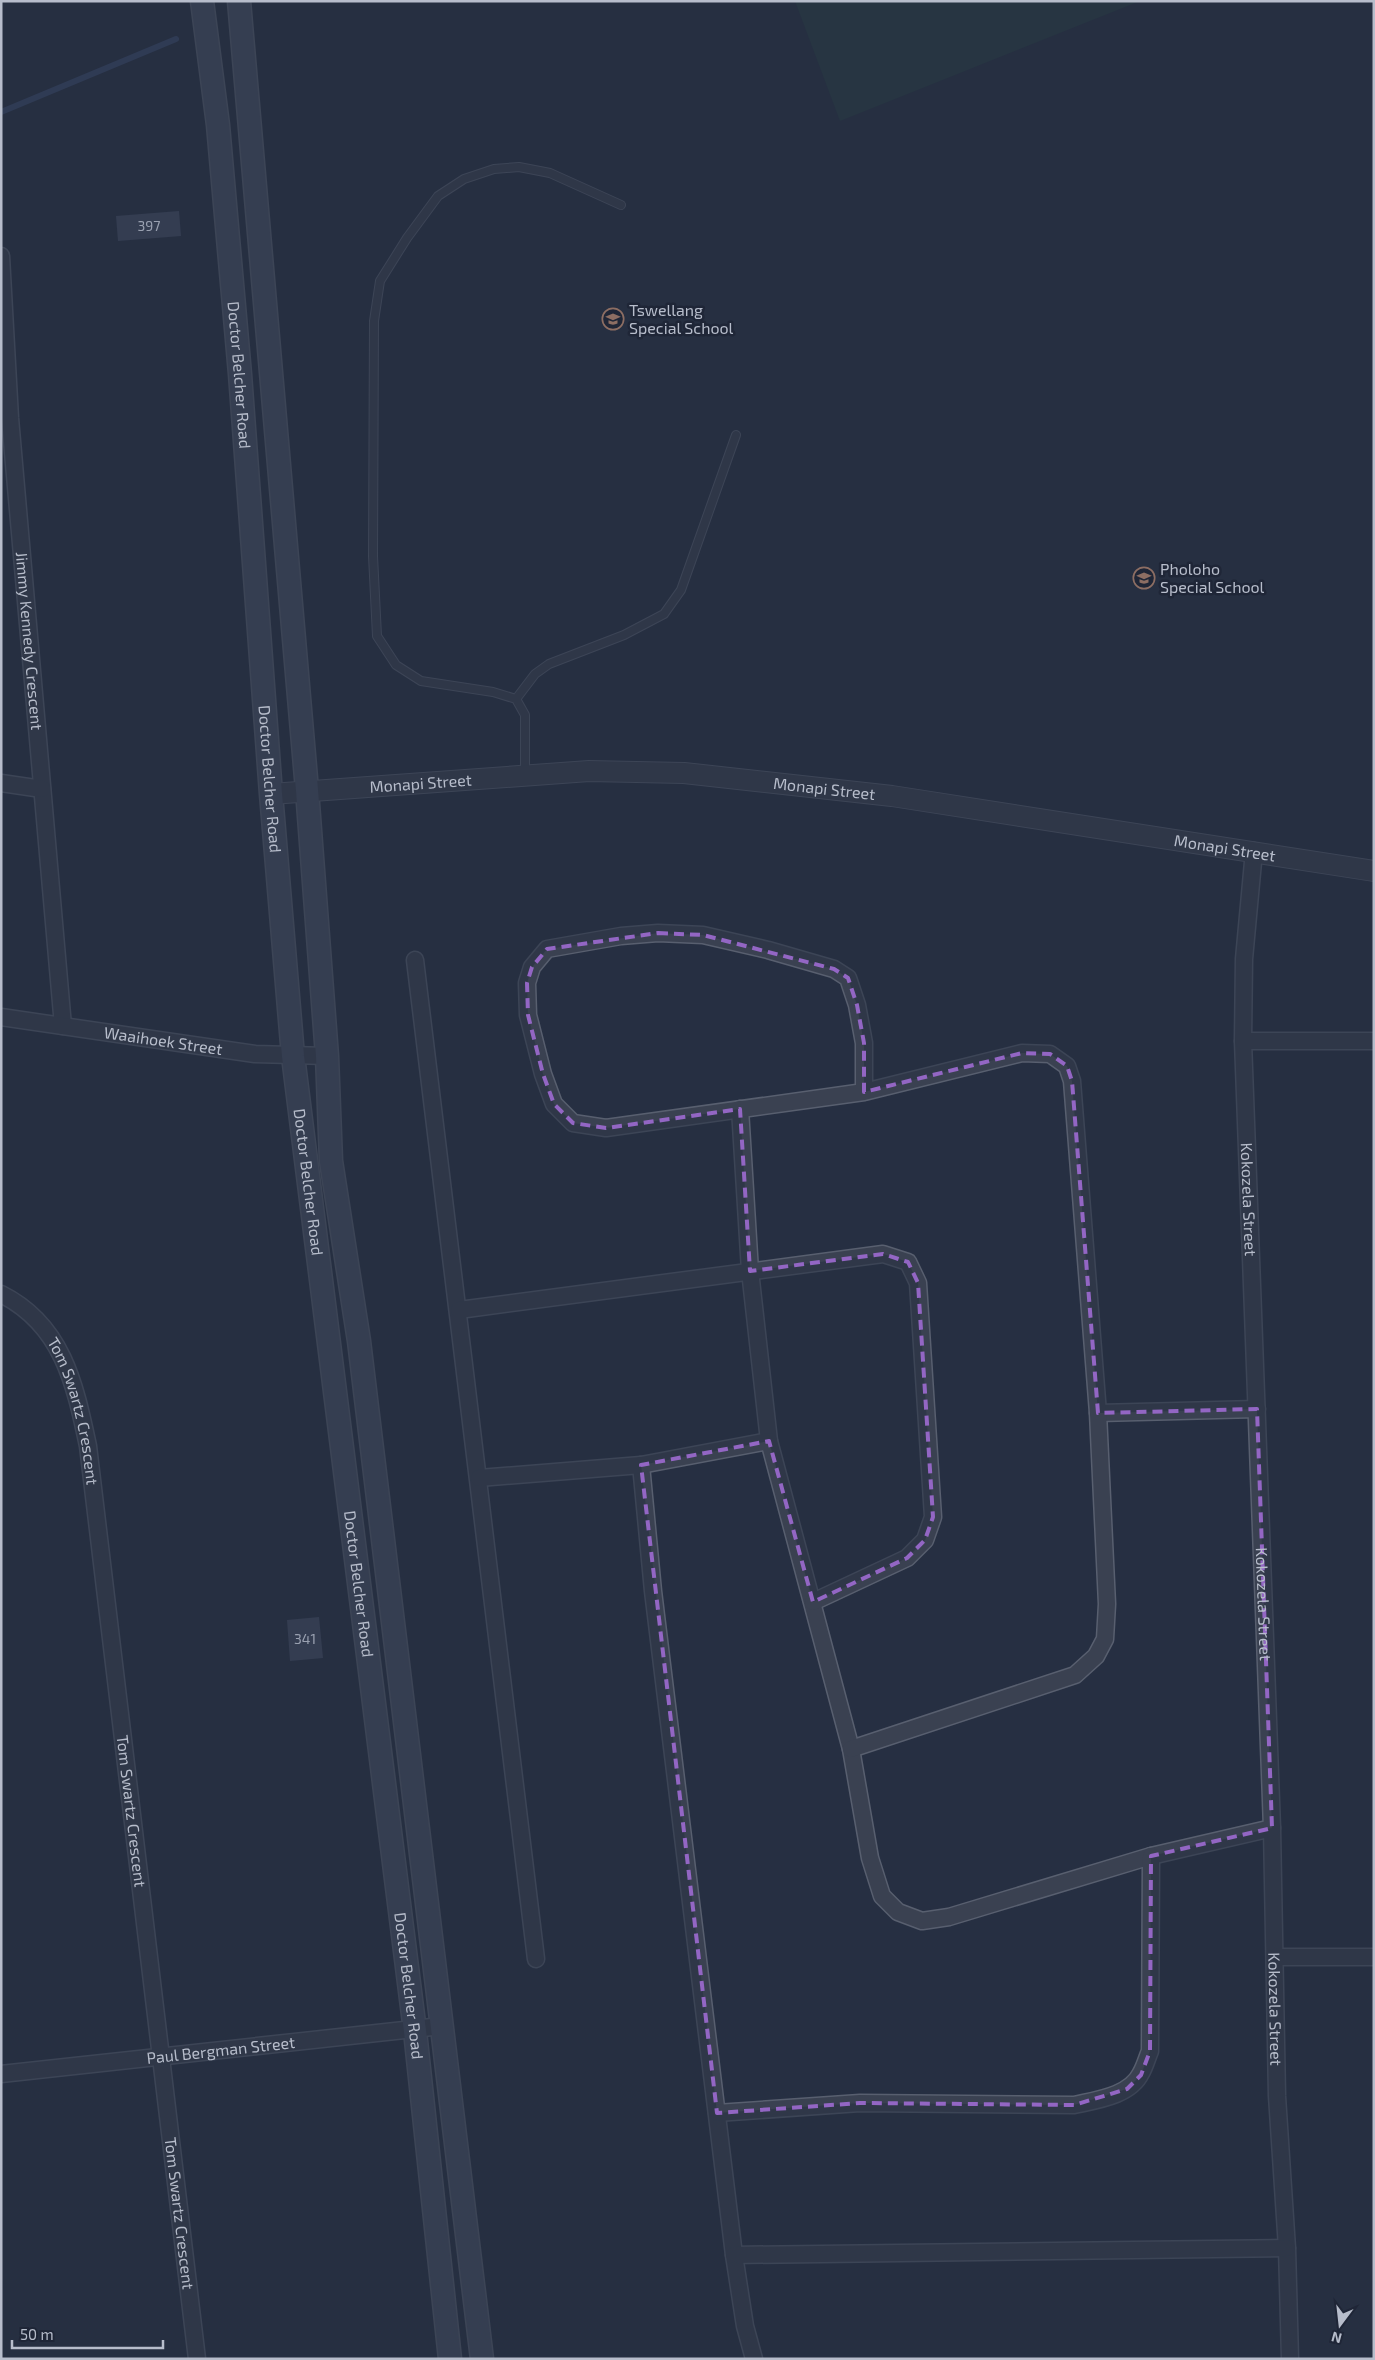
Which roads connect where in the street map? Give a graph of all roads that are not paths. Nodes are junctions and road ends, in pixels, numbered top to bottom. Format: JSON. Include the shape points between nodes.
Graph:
{"nodes":[{"id":1,"x":202,"y":1,"type":"edge"},
{"id":2,"x":239,"y":1,"type":"edge"},
{"id":3,"x":621,"y":205,"type":"dead end"},
{"id":4,"x":1,"y":256,"type":"edge"},
{"id":5,"x":6,"y":420,"type":"edge"},
{"id":6,"x":736,"y":435,"type":"dead end"},
{"id":7,"x":516,"y":699,"type":"junction"},
{"id":8,"x":525,"y":775,"type":"junction"},
{"id":9,"x":1,"y":783,"type":"edge"},
{"id":10,"x":42,"y":789,"type":"junction"},
{"id":11,"x":307,"y":790,"type":"junction"},
{"id":12,"x":271,"y":794,"type":"junction"},
{"id":13,"x":1254,"y":850,"type":"junction"},
{"id":14,"x":1374,"y":871,"type":"edge"},
{"id":15,"x":415,"y":960,"type":"dead end"},
{"id":16,"x":1,"y":1018,"type":"edge"},
{"id":17,"x":63,"y":1026,"type":"junction"},
{"id":18,"x":1243,"y":1041,"type":"junction"},
{"id":19,"x":1374,"y":1041,"type":"edge"},
{"id":20,"x":293,"y":1056,"type":"junction"},
{"id":21,"x":327,"y":1056,"type":"junction"},
{"id":22,"x":864,"y":1092,"type":"junction"},
{"id":23,"x":740,"y":1109,"type":"junction"},
{"id":24,"x":750,"y":1271,"type":"junction"},
{"id":25,"x":1,"y":1294,"type":"edge"},
{"id":26,"x":459,"y":1310,"type":"junction"},
{"id":27,"x":1257,"y":1409,"type":"junction"},
{"id":28,"x":1098,"y":1413,"type":"junction"},
{"id":29,"x":769,"y":1441,"type":"junction"},
{"id":30,"x":641,"y":1465,"type":"junction"},
{"id":31,"x":479,"y":1478,"type":"junction"},
{"id":32,"x":813,"y":1602,"type":"junction"},
{"id":33,"x":850,"y":1749,"type":"junction"},
{"id":34,"x":1272,"y":1828,"type":"junction"},
{"id":35,"x":1151,"y":1856,"type":"junction"},
{"id":36,"x":1275,"y":1957,"type":"junction"},
{"id":37,"x":1374,"y":1957,"type":"edge"},
{"id":38,"x":536,"y":1959,"type":"dead end"},
{"id":39,"x":441,"y":2026,"type":"junction"},
{"id":40,"x":415,"y":2031,"type":"junction"},
{"id":41,"x":161,"y":2058,"type":"junction"},
{"id":42,"x":1,"y":2074,"type":"edge"},
{"id":43,"x":717,"y":2113,"type":"junction"},
{"id":44,"x":1287,"y":2248,"type":"junction"},
{"id":45,"x":734,"y":2255,"type":"junction"},
{"id":46,"x":197,"y":2359,"type":"edge"},
{"id":47,"x":450,"y":2359,"type":"edge"},
{"id":48,"x":482,"y":2359,"type":"edge"},
{"id":49,"x":754,"y":2359,"type":"edge"},
{"id":50,"x":1290,"y":2359,"type":"edge"}],
"edges":[{"from":1,"to":12,"type":"main road","name":"Doctor Belcher Road","via":[[218,125],[240,374]]},
{"from":2,"to":11,"type":"main road","name":"Doctor Belcher Road"},
{"from":3,"to":7,"type":"lane","via":[[550,173],[518,167],[494,169],[464,179],[438,196],[380,281],[374,330],[376,636],[396,665],[421,681],[493,692]]},
{"from":4,"to":5,"type":"street","name":"Jimmy Kennedy Crescent"},
{"from":5,"to":10,"type":"street","name":"Jimmy Kennedy Crescent"},
{"from":6,"to":7,"type":"lane","via":[[680,590],[664,614],[549,664],[535,674]]},
{"from":7,"to":8,"type":"lane","via":[[525,715]]},
{"from":8,"to":11,"type":"street","name":"Monapi Street"},
{"from":8,"to":13,"type":"street","name":"Monapi Street","via":[[588,771],[684,773],[892,796]]},
{"from":9,"to":10,"type":"street"},
{"from":10,"to":17,"type":"street","name":"Jimmy Kennedy Crescent"},
{"from":11,"to":12,"type":"street","name":"Monapi Street"},
{"from":11,"to":21,"type":"main road","name":"Doctor Belcher Road"},
{"from":12,"to":20,"type":"main road","name":"Doctor Belcher Road"},
{"from":13,"to":14,"type":"street","name":"Monapi Street"},
{"from":13,"to":18,"type":"street","name":"Kokozela Street","via":[[1244,959]]},
{"from":15,"to":26,"type":"street"},
{"from":16,"to":17,"type":"street","name":"Waaihoek Street"},
{"from":17,"to":20,"type":"street","name":"Waaihoek Street","via":[[255,1054]]},
{"from":18,"to":19,"type":"street"},
{"from":18,"to":27,"type":"street","name":"Kokozela Street"},
{"from":20,"to":21,"type":"street","name":"Waaihoek Street"},
{"from":20,"to":40,"type":"main road","name":"Doctor Belcher Road"},
{"from":21,"to":39,"type":"main road","name":"Doctor Belcher Road","via":[[331,1161],[359,1341]]},
{"from":22,"to":23,"type":"street"},
{"from":22,"to":23,"type":"street","via":[[864,1044],[857,1005],[848,978],[834,969],[702,935],[658,933],[547,949],[532,967],[526,983],[528,1014],[543,1074],[554,1104],[573,1123],[606,1128]]},
{"from":22,"to":28,"type":"street","via":[[1022,1052],[1050,1054],[1067,1066],[1072,1081]]},
{"from":23,"to":24,"type":"street"},
{"from":24,"to":26,"type":"street"},
{"from":24,"to":29,"type":"street"},
{"from":24,"to":32,"type":"street","via":[[883,1254],[908,1262],[918,1282],[933,1517],[925,1540],[907,1558]]},
{"from":25,"to":41,"type":"street","name":"Tom Swartz Crescent","via":[[25,1308],[52,1338],[65,1359],[76,1388],[88,1446]]},
{"from":26,"to":31,"type":"street"},
{"from":27,"to":28,"type":"street"},
{"from":27,"to":34,"type":"street","name":"Kokozela Street"},
{"from":28,"to":33,"type":"street","via":[[1107,1604],[1105,1639],[1096,1656],[1075,1674]]},
{"from":29,"to":30,"type":"street"},
{"from":29,"to":32,"type":"street"},
{"from":30,"to":31,"type":"street"},
{"from":30,"to":43,"type":"street","via":[[653,1591]]},
{"from":31,"to":38,"type":"street"},
{"from":32,"to":33,"type":"street"},
{"from":33,"to":35,"type":"street","via":[[870,1858],[882,1896],[898,1912],[922,1921],[949,1917]]},
{"from":34,"to":35,"type":"street"},
{"from":34,"to":36,"type":"street","name":"Kokozela Street"},
{"from":35,"to":43,"type":"street","via":[[1150,2051],[1141,2075],[1127,2089],[1074,2105],[860,2103]]},
{"from":36,"to":37,"type":"street"},
{"from":36,"to":44,"type":"street","name":"Kokozela Street","via":[[1277,2096]]},
{"from":39,"to":40,"type":"street","name":"Paul Bergman Street"},
{"from":39,"to":48,"type":"main road","name":"Doctor Belcher Road"},
{"from":40,"to":41,"type":"street","name":"Paul Bergman Street"},
{"from":40,"to":47,"type":"main road","name":"Doctor Belcher Road"},
{"from":41,"to":42,"type":"street","name":"Paul Bergman Street"},
{"from":41,"to":46,"type":"street","name":"Tom Swartz Crescent"},
{"from":43,"to":45,"type":"street"},
{"from":44,"to":45,"type":"street"},
{"from":44,"to":50,"type":"street","name":"Kokozela Street"},
{"from":45,"to":49,"type":"street","via":[[745,2326]]}]}
